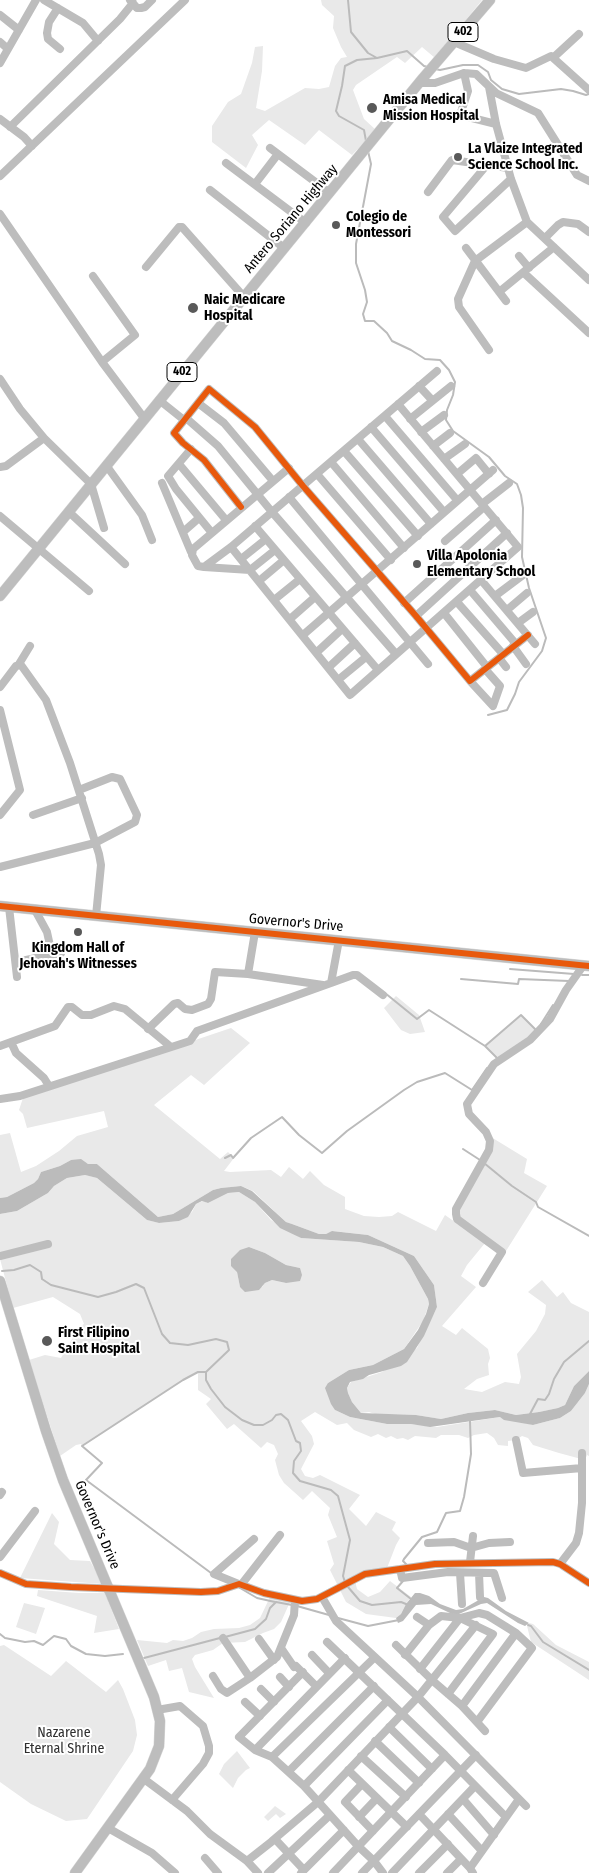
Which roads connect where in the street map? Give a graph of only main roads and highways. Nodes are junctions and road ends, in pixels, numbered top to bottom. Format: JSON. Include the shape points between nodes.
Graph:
{"nodes":[{"id":1,"x":490,"y":0,"type":"edge"},
{"id":2,"x":0,"y":596,"type":"edge"},
{"id":3,"x":4,"y":906,"type":"edge"},
{"id":4,"x":586,"y":966,"type":"edge"},
{"id":5,"x":0,"y":1281,"type":"edge"},
{"id":6,"x":75,"y":1873,"type":"edge"}],
"edges":[{"from":1,"to":2,"type":"main road","name":"Antero Soriano Highway","number":"402"},
{"from":3,"to":4,"type":"main road","name":"Governor's Drive"},
{"from":5,"to":6,"type":"main road","name":"Governor's Drive","via":[[63,1480],[154,1696],[160,1727],[155,1760],[144,1779]]}]}
